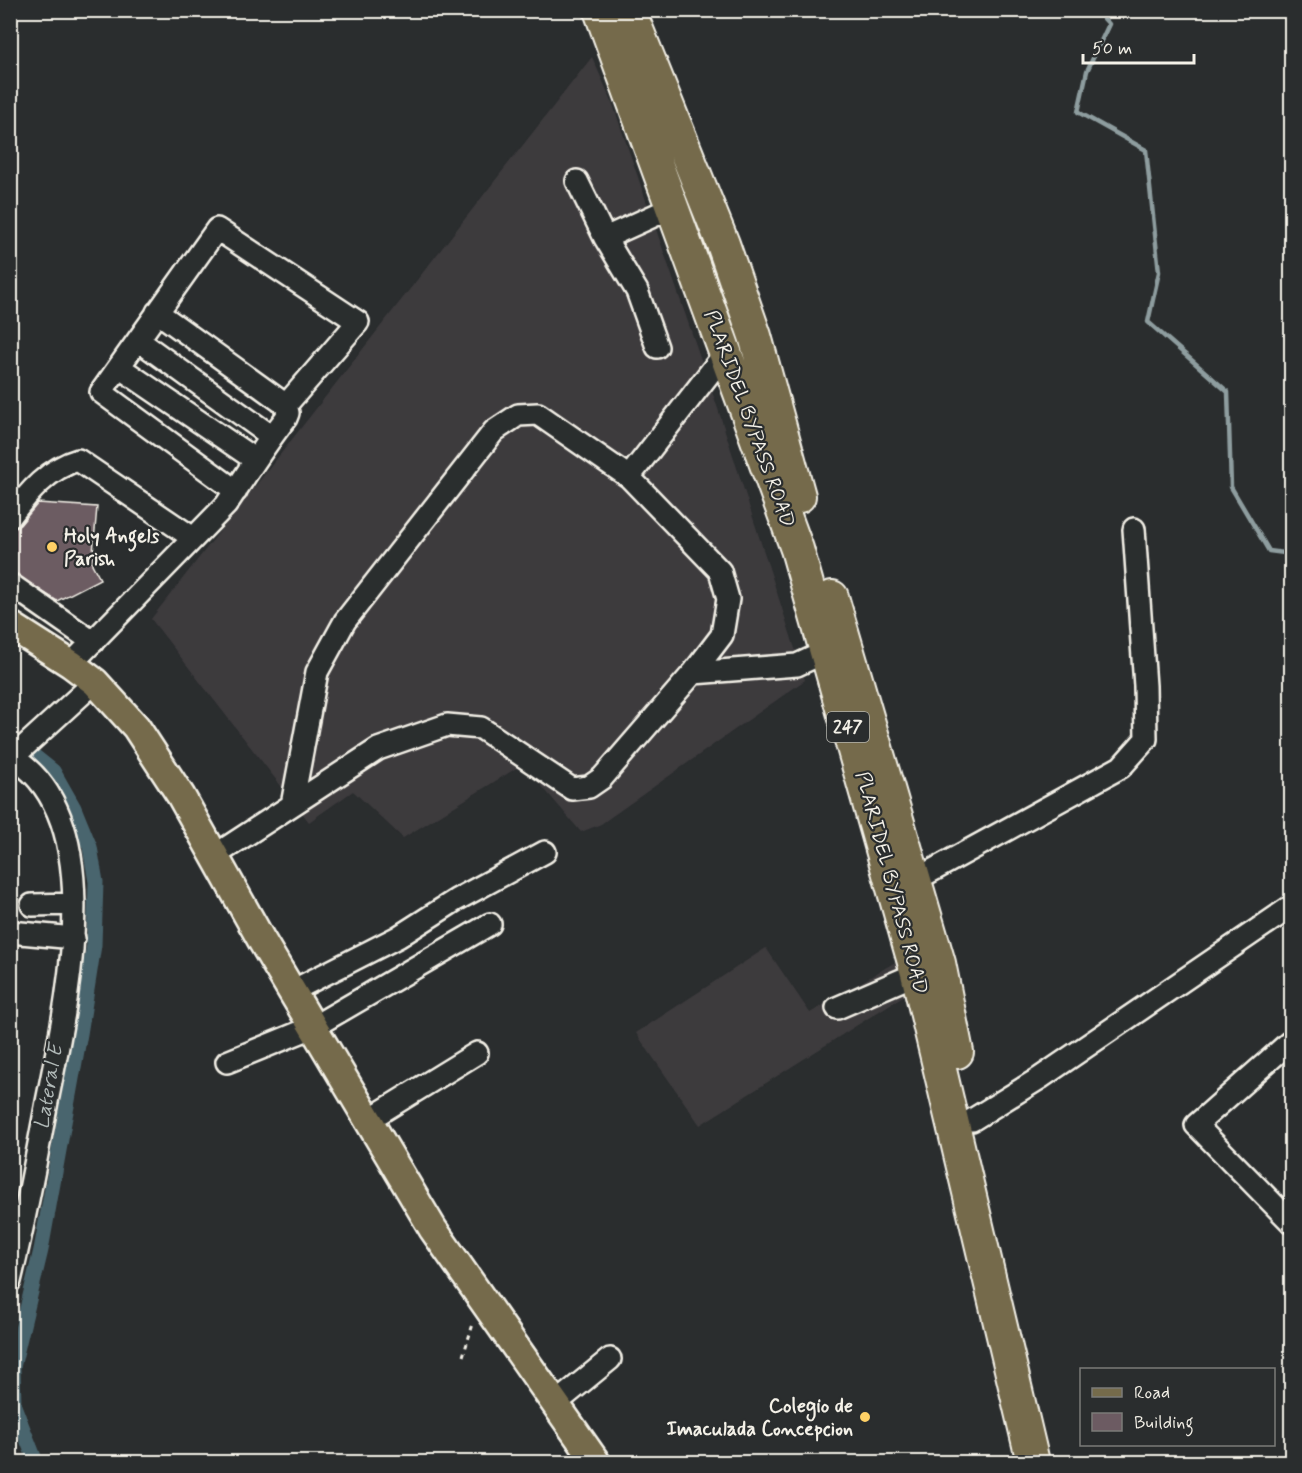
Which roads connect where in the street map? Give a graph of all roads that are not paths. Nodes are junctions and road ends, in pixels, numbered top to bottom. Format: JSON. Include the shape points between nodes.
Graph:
{"nodes":[{"id":1,"x":600,"y":10,"type":"edge"},
{"id":2,"x":629,"y":10,"type":"edge"},
{"id":3,"x":577,"y":181,"type":"dead end"},
{"id":4,"x":703,"y":192,"type":"junction"},
{"id":5,"x":671,"y":207,"type":"junction"},
{"id":6,"x":605,"y":238,"type":"junction"},
{"id":7,"x":157,"y":312,"type":"junction"},
{"id":8,"x":138,"y":340,"type":"junction"},
{"id":9,"x":657,"y":347,"type":"dead end"},
{"id":10,"x":726,"y":352,"type":"junction"},
{"id":11,"x":119,"y":367,"type":"junction"},
{"id":12,"x":286,"y":405,"type":"junction"},
{"id":13,"x":271,"y":436,"type":"junction"},
{"id":14,"x":254,"y":459,"type":"junction"},
{"id":15,"x":629,"y":477,"type":"junction"},
{"id":16,"x":236,"y":491,"type":"junction"},
{"id":17,"x":10,"y":517,"type":"edge"},
{"id":18,"x":1134,"y":529,"type":"dead end"},
{"id":19,"x":193,"y":538,"type":"junction"},
{"id":20,"x":10,"y":584,"type":"edge"},
{"id":21,"x":10,"y":626,"type":"edge"},
{"id":22,"x":93,"y":642,"type":"junction"},
{"id":23,"x":837,"y":646,"type":"junction"},
{"id":24,"x":71,"y":664,"type":"junction"},
{"id":25,"x":693,"y":673,"type":"junction"},
{"id":26,"x":94,"y":682,"type":"junction"},
{"id":27,"x":17,"y":752,"type":"edge"},
{"id":28,"x":292,"y":805,"type":"junction"},
{"id":29,"x":544,"y":852,"type":"dead end"},
{"id":30,"x":214,"y":856,"type":"junction"},
{"id":31,"x":915,"y":880,"type":"junction"},
{"id":32,"x":74,"y":904,"type":"junction"},
{"id":33,"x":32,"y":905,"type":"dead end"},
{"id":34,"x":1292,"y":906,"type":"edge"},
{"id":35,"x":490,"y":924,"type":"dead end"},
{"id":36,"x":10,"y":932,"type":"edge"},
{"id":37,"x":74,"y":938,"type":"junction"},
{"id":38,"x":928,"y":968,"type":"junction"},
{"id":39,"x":292,"y":991,"type":"junction"},
{"id":40,"x":837,"y":1008,"type":"dead end"},
{"id":41,"x":313,"y":1027,"type":"junction"},
{"id":42,"x":1292,"y":1040,"type":"edge"},
{"id":43,"x":477,"y":1053,"type":"dead end"},
{"id":44,"x":227,"y":1062,"type":"dead end"},
{"id":45,"x":368,"y":1120,"type":"junction"},
{"id":46,"x":972,"y":1120,"type":"junction"},
{"id":47,"x":1292,"y":1223,"type":"edge"},
{"id":48,"x":10,"y":1281,"type":"edge"},
{"id":49,"x":610,"y":1359,"type":"dead end"},
{"id":50,"x":555,"y":1404,"type":"junction"},
{"id":51,"x":596,"y":1462,"type":"edge"},
{"id":52,"x":1032,"y":1462,"type":"edge"},
{"id":53,"x":1052,"y":1462,"type":"edge"}],
"edges":[{"from":1,"to":5,"type":"highway","name":"PLARIDEL BYPASS ROAD","number":"247"},
{"from":2,"to":4,"type":"highway","name":"PLARIDEL BYPASS ROAD","number":"247"},
{"from":3,"to":6,"type":"street"},
{"from":4,"to":5,"type":"highway"},
{"from":4,"to":23,"type":"highway","name":"PLARIDEL BYPASS ROAD","number":"247","via":[[755,336]]},
{"from":5,"to":6,"type":"street"},
{"from":5,"to":10,"type":"highway","name":"PLARIDEL BYPASS ROAD","number":"247"},
{"from":6,"to":9,"type":"street","via":[[637,291]]},
{"from":7,"to":8,"type":"street"},
{"from":7,"to":12,"type":"street"},
{"from":7,"to":12,"type":"street","via":[[217,229],[358,322]]},
{"from":8,"to":11,"type":"street"},
{"from":8,"to":13,"type":"street"},
{"from":10,"to":15,"type":"street"},
{"from":10,"to":23,"type":"highway","name":"PLARIDEL BYPASS ROAD","number":"247","via":[[797,549]]},
{"from":11,"to":14,"type":"street"},
{"from":11,"to":16,"type":"street","via":[[101,392]]},
{"from":12,"to":13,"type":"street","via":[[286,418]]},
{"from":13,"to":14,"type":"street"},
{"from":14,"to":16,"type":"street"},
{"from":15,"to":25,"type":"street","via":[[720,571],[728,599],[722,634]]},
{"from":15,"to":28,"type":"street","via":[[538,414],[518,415],[494,431],[345,621],[317,672]]},
{"from":16,"to":19,"type":"street","via":[[212,522]]},
{"from":17,"to":19,"type":"street","via":[[50,473],[64,463],[78,460]]},
{"from":18,"to":31,"type":"street","via":[[1146,740],[1121,768]]},
{"from":19,"to":22,"type":"street"},
{"from":20,"to":22,"type":"street"},
{"from":21,"to":24,"type":"main road"},
{"from":22,"to":24,"type":"street"},
{"from":23,"to":25,"type":"street","via":[[797,665]]},
{"from":23,"to":31,"type":"highway","name":"PLARIDEL BYPASS ROAD","number":"247"},
{"from":23,"to":38,"type":"highway","name":"PLARIDEL BYPASS ROAD","number":"247"},
{"from":24,"to":26,"type":"main road"},
{"from":25,"to":28,"type":"street","via":[[602,778],[589,787],[572,789],[480,728],[447,725],[378,749]]},
{"from":26,"to":27,"type":"street"},
{"from":26,"to":30,"type":"main road","via":[[136,727],[171,779]]},
{"from":27,"to":32,"type":"street","via":[[49,793],[64,830]]},
{"from":28,"to":30,"type":"street"},
{"from":29,"to":39,"type":"street","via":[[398,937]]},
{"from":30,"to":39,"type":"main road"},
{"from":31,"to":38,"type":"highway","name":"PLARIDEL BYPASS ROAD","number":"247"},
{"from":32,"to":33,"type":"street"},
{"from":32,"to":37,"type":"street"},
{"from":34,"to":46,"type":"street"},
{"from":35,"to":41,"type":"street"},
{"from":36,"to":37,"type":"street"},
{"from":37,"to":48,"type":"street","via":[[61,1043]]},
{"from":38,"to":40,"type":"street"},
{"from":38,"to":46,"type":"highway","name":"PLARIDEL BYPASS ROAD","number":"247"},
{"from":38,"to":52,"type":"highway","name":"PLARIDEL BYPASS ROAD","number":"247"},
{"from":39,"to":41,"type":"main road"},
{"from":41,"to":44,"type":"street"},
{"from":41,"to":45,"type":"main road"},
{"from":42,"to":47,"type":"street","via":[[1196,1125]]},
{"from":43,"to":45,"type":"street"},
{"from":45,"to":50,"type":"main road","via":[[433,1229]]},
{"from":46,"to":53,"type":"highway","name":"PLARIDEL BYPASS ROAD","number":"247"},
{"from":49,"to":50,"type":"street"},
{"from":50,"to":51,"type":"main road"}]}
